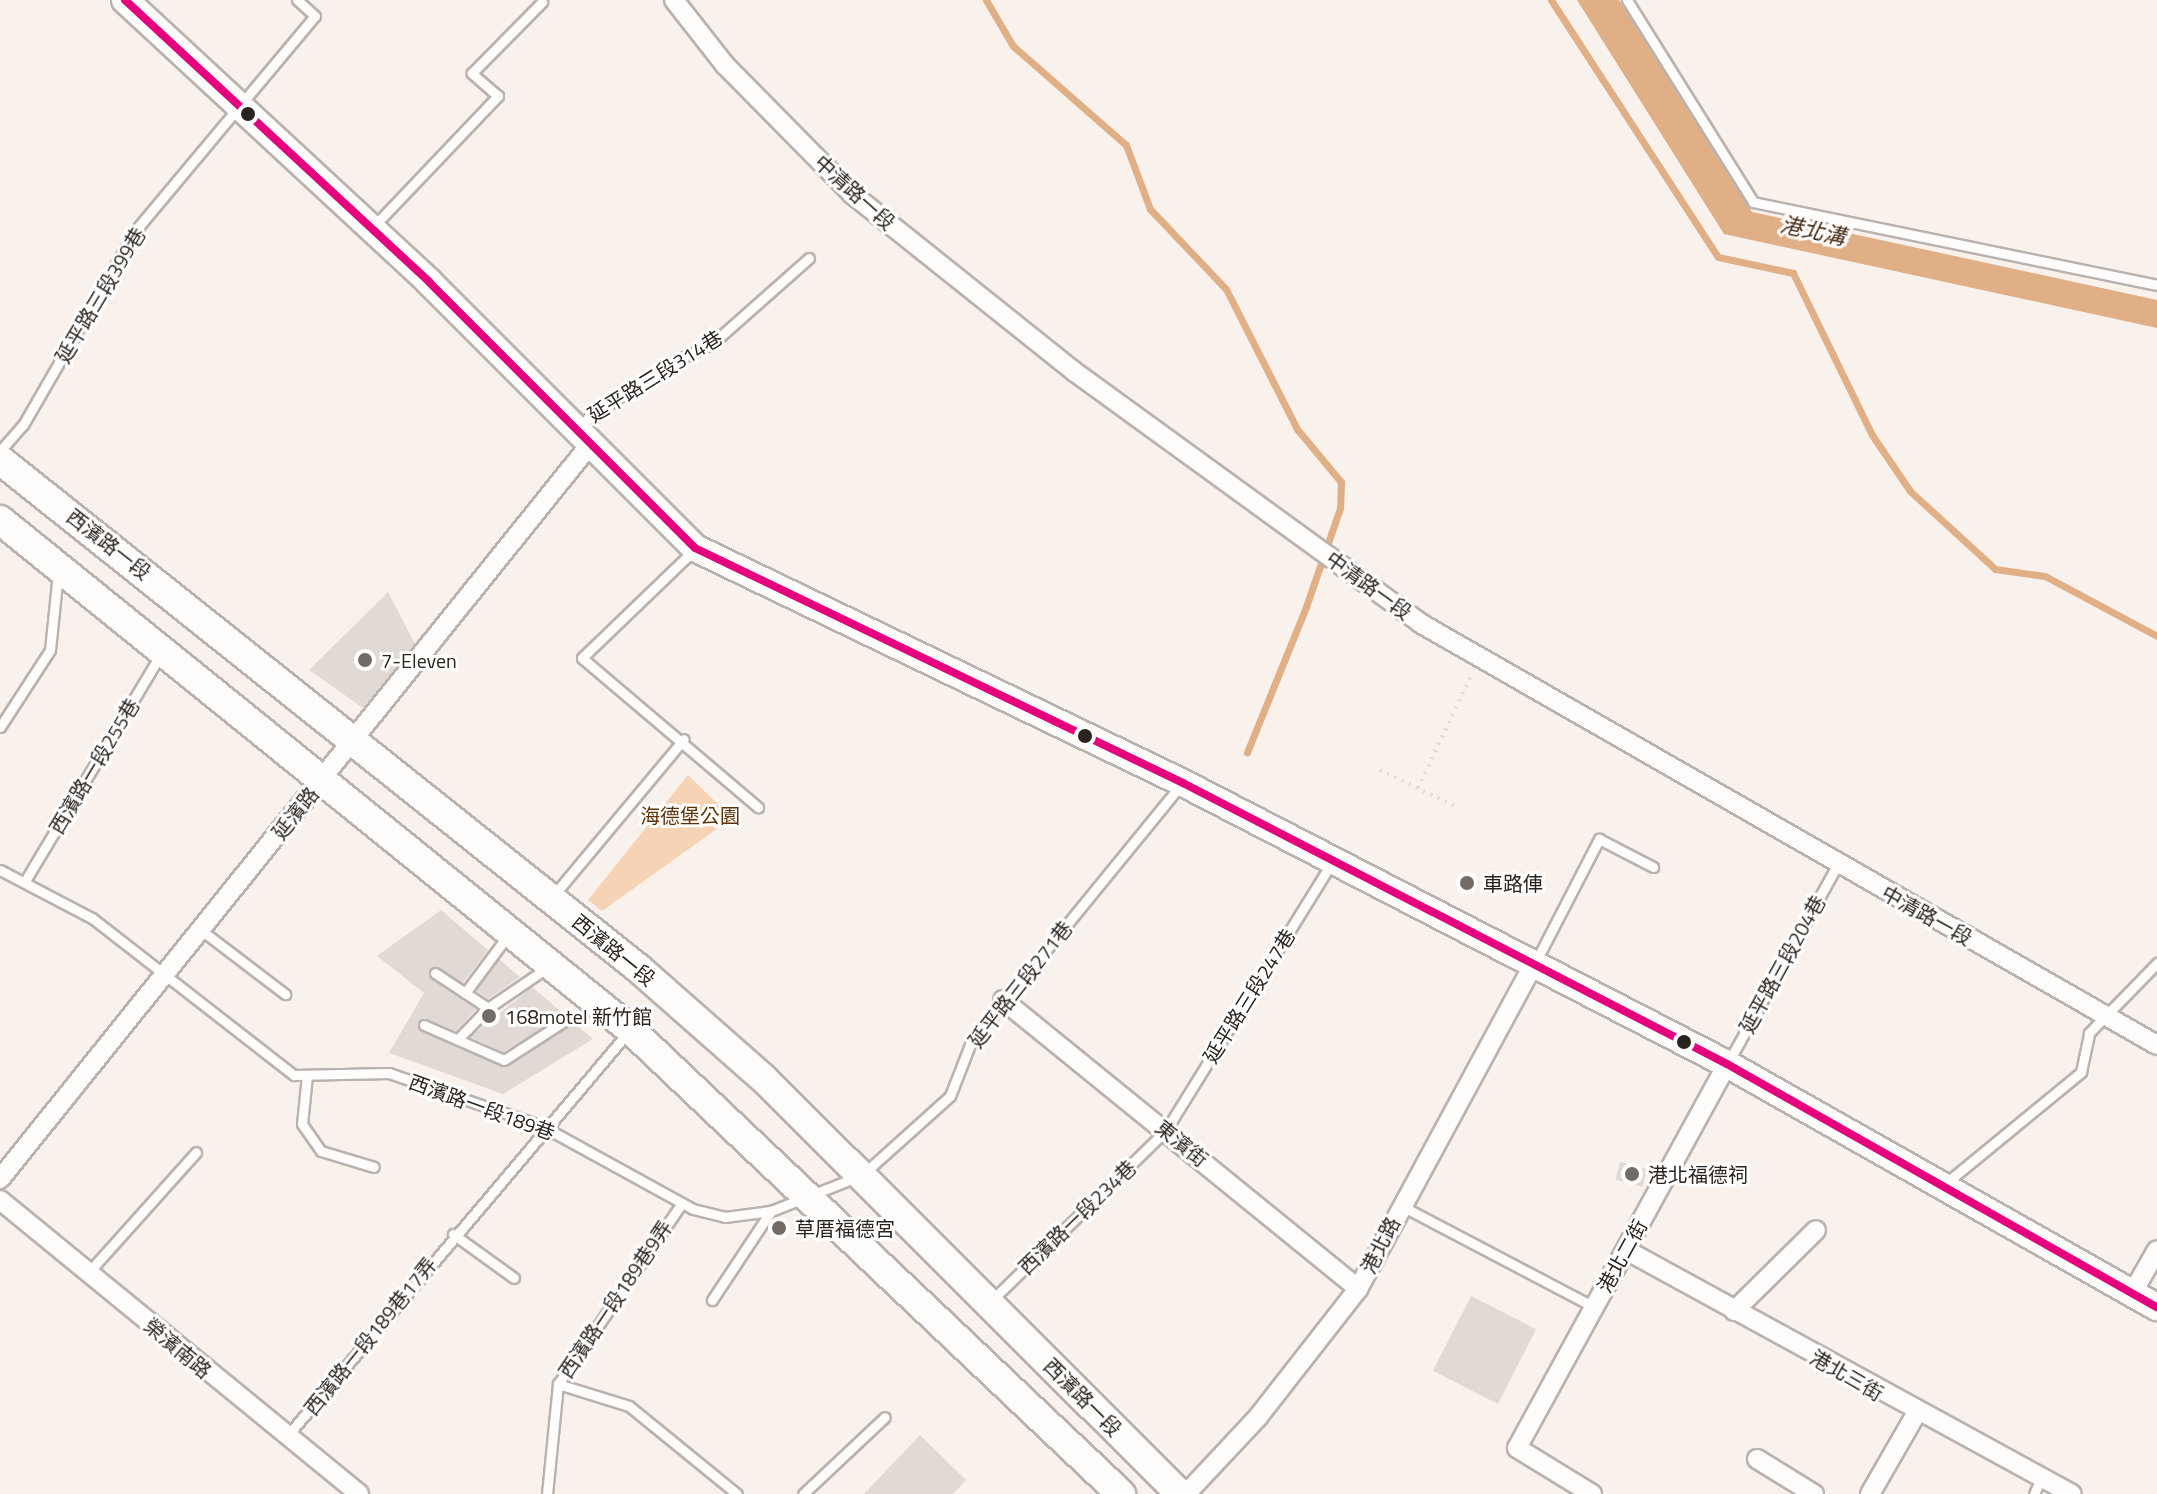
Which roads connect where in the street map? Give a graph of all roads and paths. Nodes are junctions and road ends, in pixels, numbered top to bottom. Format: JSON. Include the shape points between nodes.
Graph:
{"nodes":[{"id":1,"x":125,"y":0,"type":"edge"},
{"id":2,"x":297,"y":0,"type":"edge"},
{"id":3,"x":674,"y":0,"type":"edge"},
{"id":4,"x":1627,"y":0,"type":"edge"},
{"id":5,"x":542,"y":2,"type":"dead end"},
{"id":6,"x":241,"y":108,"type":"junction"},
{"id":7,"x":371,"y":229,"type":"junction"},
{"id":8,"x":809,"y":258,"type":"dead end"},
{"id":9,"x":2157,"y":285,"type":"edge"},
{"id":10,"x":581,"y":438,"type":"junction"},
{"id":11,"x":0,"y":451,"type":"edge"},
{"id":12,"x":0,"y":460,"type":"edge"},
{"id":13,"x":0,"y":520,"type":"edge"},
{"id":14,"x":695,"y":548,"type":"junction"},
{"id":15,"x":59,"y":562,"type":"junction"},
{"id":16,"x":163,"y":651,"type":"junction"},
{"id":17,"x":1479,"y":657,"type":"junction"},
{"id":18,"x":0,"y":727,"type":"edge"},
{"id":19,"x":684,"y":739,"type":"junction"},
{"id":20,"x":356,"y":743,"type":"junction"},
{"id":21,"x":1380,"y":770,"type":"dead end"},
{"id":22,"x":324,"y":777,"type":"junction"},
{"id":23,"x":1183,"y":783,"type":"junction"},
{"id":24,"x":1418,"y":788,"type":"junction"},
{"id":25,"x":758,"y":807,"type":"dead end"},
{"id":26,"x":1459,"y":808,"type":"dead end"},
{"id":27,"x":1333,"y":861,"type":"junction"},
{"id":28,"x":1837,"y":865,"type":"junction"},
{"id":29,"x":1653,"y":867,"type":"dead end"},
{"id":30,"x":0,"y":870,"type":"edge"},
{"id":31,"x":25,"y":881,"type":"junction"},
{"id":32,"x":551,"y":899,"type":"junction"},
{"id":33,"x":201,"y":930,"type":"junction"},
{"id":34,"x":511,"y":931,"type":"junction"},
{"id":35,"x":2157,"y":963,"type":"edge"},
{"id":36,"x":552,"y":965,"type":"junction"},
{"id":37,"x":1533,"y":966,"type":"junction"},
{"id":38,"x":167,"y":971,"type":"junction"},
{"id":39,"x":435,"y":973,"type":"dead end"},
{"id":40,"x":465,"y":993,"type":"junction"},
{"id":41,"x":285,"y":994,"type":"dead end"},
{"id":42,"x":1003,"y":1000,"type":"junction"},
{"id":43,"x":488,"y":1008,"type":"junction"},
{"id":44,"x":2104,"y":1013,"type":"junction"},
{"id":45,"x":563,"y":1022,"type":"dead end"},
{"id":46,"x":424,"y":1025,"type":"dead end"},
{"id":47,"x":631,"y":1030,"type":"junction"},
{"id":48,"x":458,"y":1039,"type":"junction"},
{"id":49,"x":2157,"y":1045,"type":"edge"},
{"id":50,"x":1727,"y":1064,"type":"junction"},
{"id":51,"x":307,"y":1075,"type":"junction"},
{"id":52,"x":542,"y":1126,"type":"junction"},
{"id":53,"x":1166,"y":1130,"type":"junction"},
{"id":54,"x":196,"y":1152,"type":"dead end"},
{"id":55,"x":374,"y":1167,"type":"dead end"},
{"id":56,"x":862,"y":1175,"type":"junction"},
{"id":57,"x":0,"y":1179,"type":"edge"},
{"id":58,"x":1943,"y":1186,"type":"junction"},
{"id":59,"x":810,"y":1193,"type":"junction"},
{"id":60,"x":0,"y":1200,"type":"edge"},
{"id":61,"x":682,"y":1203,"type":"junction"},
{"id":62,"x":1400,"y":1205,"type":"junction"},
{"id":63,"x":771,"y":1211,"type":"junction"},
{"id":64,"x":1816,"y":1230,"type":"dead end"},
{"id":65,"x":453,"y":1234,"type":"junction"},
{"id":66,"x":1626,"y":1250,"type":"junction"},
{"id":67,"x":2157,"y":1250,"type":"edge"},
{"id":68,"x":88,"y":1273,"type":"junction"},
{"id":69,"x":514,"y":1278,"type":"dead end"},
{"id":70,"x":1358,"y":1289,"type":"junction"},
{"id":71,"x":2133,"y":1292,"type":"junction"},
{"id":72,"x":712,"y":1300,"type":"dead end"},
{"id":73,"x":989,"y":1304,"type":"junction"},
{"id":74,"x":1594,"y":1307,"type":"junction"},
{"id":75,"x":2157,"y":1307,"type":"edge"},
{"id":76,"x":1734,"y":1311,"type":"junction"},
{"id":77,"x":558,"y":1384,"type":"junction"},
{"id":78,"x":1916,"y":1414,"type":"junction"},
{"id":79,"x":885,"y":1417,"type":"dead end"},
{"id":80,"x":286,"y":1438,"type":"junction"},
{"id":81,"x":1757,"y":1459,"type":"dead end"},
{"id":82,"x":2038,"y":1486,"type":"edge"},
{"id":83,"x":359,"y":1494,"type":"edge"},
{"id":84,"x":547,"y":1494,"type":"edge"},
{"id":85,"x":737,"y":1494,"type":"edge"},
{"id":86,"x":803,"y":1494,"type":"edge"},
{"id":87,"x":1121,"y":1494,"type":"edge"},
{"id":88,"x":1183,"y":1494,"type":"edge"},
{"id":89,"x":1592,"y":1494,"type":"edge"},
{"id":90,"x":1814,"y":1494,"type":"edge"},
{"id":91,"x":1870,"y":1494,"type":"edge"},
{"id":92,"x":2072,"y":1494,"type":"edge"}],
"edges":[{"from":1,"to":6,"type":"street"},
{"from":2,"to":6,"type":"lane","name":"延平路三段399巷","via":[[315,16]]},
{"from":3,"to":17,"type":"street","name":"中清路一段","via":[[725,65],[852,194],[1075,372],[1333,560]]},
{"from":4,"to":9,"type":"lane","via":[[1753,202]]},
{"from":5,"to":7,"type":"lane","via":[[472,73],[498,96]]},
{"from":6,"to":7,"type":"street"},
{"from":6,"to":11,"type":"lane","name":"延平路三段399巷","via":[[135,231],[23,425]]},
{"from":7,"to":10,"type":"street"},
{"from":8,"to":10,"type":"lane","name":"延平路三段314巷","via":[[713,343],[659,369]]},
{"from":10,"to":14,"type":"street"},
{"from":10,"to":20,"type":"street","name":"延濱路"},
{"from":12,"to":20,"type":"main road","name":"西濱路一段"},
{"from":13,"to":15,"type":"main road"},
{"from":14,"to":19,"type":"lane","via":[[582,658]]},
{"from":14,"to":23,"type":"street"},
{"from":15,"to":16,"type":"main road"},
{"from":15,"to":18,"type":"lane","via":[[50,650]]},
{"from":16,"to":22,"type":"main road"},
{"from":16,"to":31,"type":"lane","name":"西濱路一段255巷"},
{"from":17,"to":24,"type":"path"},
{"from":17,"to":28,"type":"street","name":"中清路一段"},
{"from":19,"to":25,"type":"lane"},
{"from":19,"to":32,"type":"lane"},
{"from":20,"to":22,"type":"street","name":"延濱路"},
{"from":20,"to":32,"type":"main road","name":"西濱路一段"},
{"from":21,"to":24,"type":"path"},
{"from":22,"to":33,"type":"street","name":"延濱路"},
{"from":22,"to":34,"type":"main road"},
{"from":23,"to":27,"type":"street"},
{"from":23,"to":42,"type":"lane","name":"延平路三段271巷"},
{"from":24,"to":26,"type":"path"},
{"from":27,"to":37,"type":"street"},
{"from":27,"to":53,"type":"lane","name":"延平路三段247巷"},
{"from":28,"to":44,"type":"street","name":"中清路一段"},
{"from":28,"to":50,"type":"lane","name":"延平路三段204巷"},
{"from":29,"to":37,"type":"lane","via":[[1599,839]]},
{"from":30,"to":31,"type":"lane","name":"西濱路一段189巷"},
{"from":31,"to":38,"type":"lane","name":"西濱路一段189巷"},
{"from":32,"to":56,"type":"main road","name":"西濱路一段","via":[[764,1079]]},
{"from":33,"to":38,"type":"street","name":"延濱路"},
{"from":33,"to":41,"type":"lane"},
{"from":34,"to":36,"type":"main road"},
{"from":34,"to":40,"type":"lane"},
{"from":35,"to":44,"type":"lane"},
{"from":36,"to":43,"type":"lane"},
{"from":36,"to":47,"type":"main road"},
{"from":37,"to":50,"type":"street"},
{"from":37,"to":62,"type":"street","name":"港北路"},
{"from":38,"to":51,"type":"lane","name":"西濱路一段189巷","via":[[294,1075]]},
{"from":38,"to":57,"type":"street","name":"延濱路"},
{"from":39,"to":40,"type":"lane"},
{"from":40,"to":43,"type":"lane"},
{"from":42,"to":53,"type":"street","name":"東濱街"},
{"from":42,"to":56,"type":"lane","name":"延平路三段271巷","via":[[971,1042],[950,1096]]},
{"from":43,"to":48,"type":"lane"},
{"from":44,"to":49,"type":"street","name":"中清路一段"},
{"from":44,"to":58,"type":"lane","via":[[2089,1033],[2081,1072]]},
{"from":45,"to":48,"type":"lane","via":[[504,1060]]},
{"from":46,"to":48,"type":"lane"},
{"from":47,"to":52,"type":"lane","name":"西濱路一段189巷17弄"},
{"from":47,"to":59,"type":"main road"},
{"from":50,"to":58,"type":"street"},
{"from":50,"to":66,"type":"street","name":"港北二街"},
{"from":51,"to":52,"type":"lane","name":"西濱路一段189巷","via":[[389,1073]]},
{"from":51,"to":55,"type":"lane","via":[[302,1124],[321,1151]]},
{"from":52,"to":61,"type":"lane","name":"西濱路一段189巷"},
{"from":52,"to":65,"type":"lane","name":"西濱路一段189巷17弄"},
{"from":53,"to":70,"type":"street","name":"東濱街"},
{"from":53,"to":73,"type":"lane","name":"西濱路一段234巷"},
{"from":54,"to":68,"type":"lane"},
{"from":56,"to":59,"type":"lane","name":"延平路三段271巷"},
{"from":56,"to":73,"type":"main road","name":"西濱路一段"},
{"from":58,"to":71,"type":"street"},
{"from":59,"to":63,"type":"lane","name":"西濱路一段189巷"},
{"from":59,"to":87,"type":"main road"},
{"from":60,"to":68,"type":"street","name":"榮濱南路"},
{"from":61,"to":63,"type":"lane","name":"西濱路一段189巷","via":[[725,1217]]},
{"from":61,"to":77,"type":"lane","name":"西濱路一段189巷9弄"},
{"from":62,"to":70,"type":"street","name":"港北路"},
{"from":62,"to":74,"type":"lane"},
{"from":63,"to":72,"type":"lane"},
{"from":64,"to":76,"type":"street"},
{"from":65,"to":69,"type":"lane"},
{"from":65,"to":80,"type":"lane","name":"西濱路一段189巷17弄"},
{"from":66,"to":74,"type":"street","name":"港北二街"},
{"from":66,"to":76,"type":"street","name":"港北三街"},
{"from":67,"to":71,"type":"street"},
{"from":68,"to":80,"type":"street","name":"榮濱南路"},
{"from":70,"to":88,"type":"street","name":"港北路","via":[[1258,1417]]},
{"from":71,"to":75,"type":"street"},
{"from":73,"to":88,"type":"main road","name":"西濱路一段"},
{"from":74,"to":89,"type":"street","name":"港北二街","via":[[1517,1448]]},
{"from":76,"to":78,"type":"street","name":"港北三街"},
{"from":77,"to":84,"type":"lane","name":"西濱路一段189巷9弄"},
{"from":77,"to":85,"type":"lane","via":[[629,1406]]},
{"from":78,"to":82,"type":"street","name":"港北三街"},
{"from":78,"to":91,"type":"street"},
{"from":79,"to":86,"type":"lane"},
{"from":80,"to":83,"type":"street","name":"榮濱南路"},
{"from":81,"to":90,"type":"street"},
{"from":82,"to":92,"type":"street","name":"港北三街"}]}
